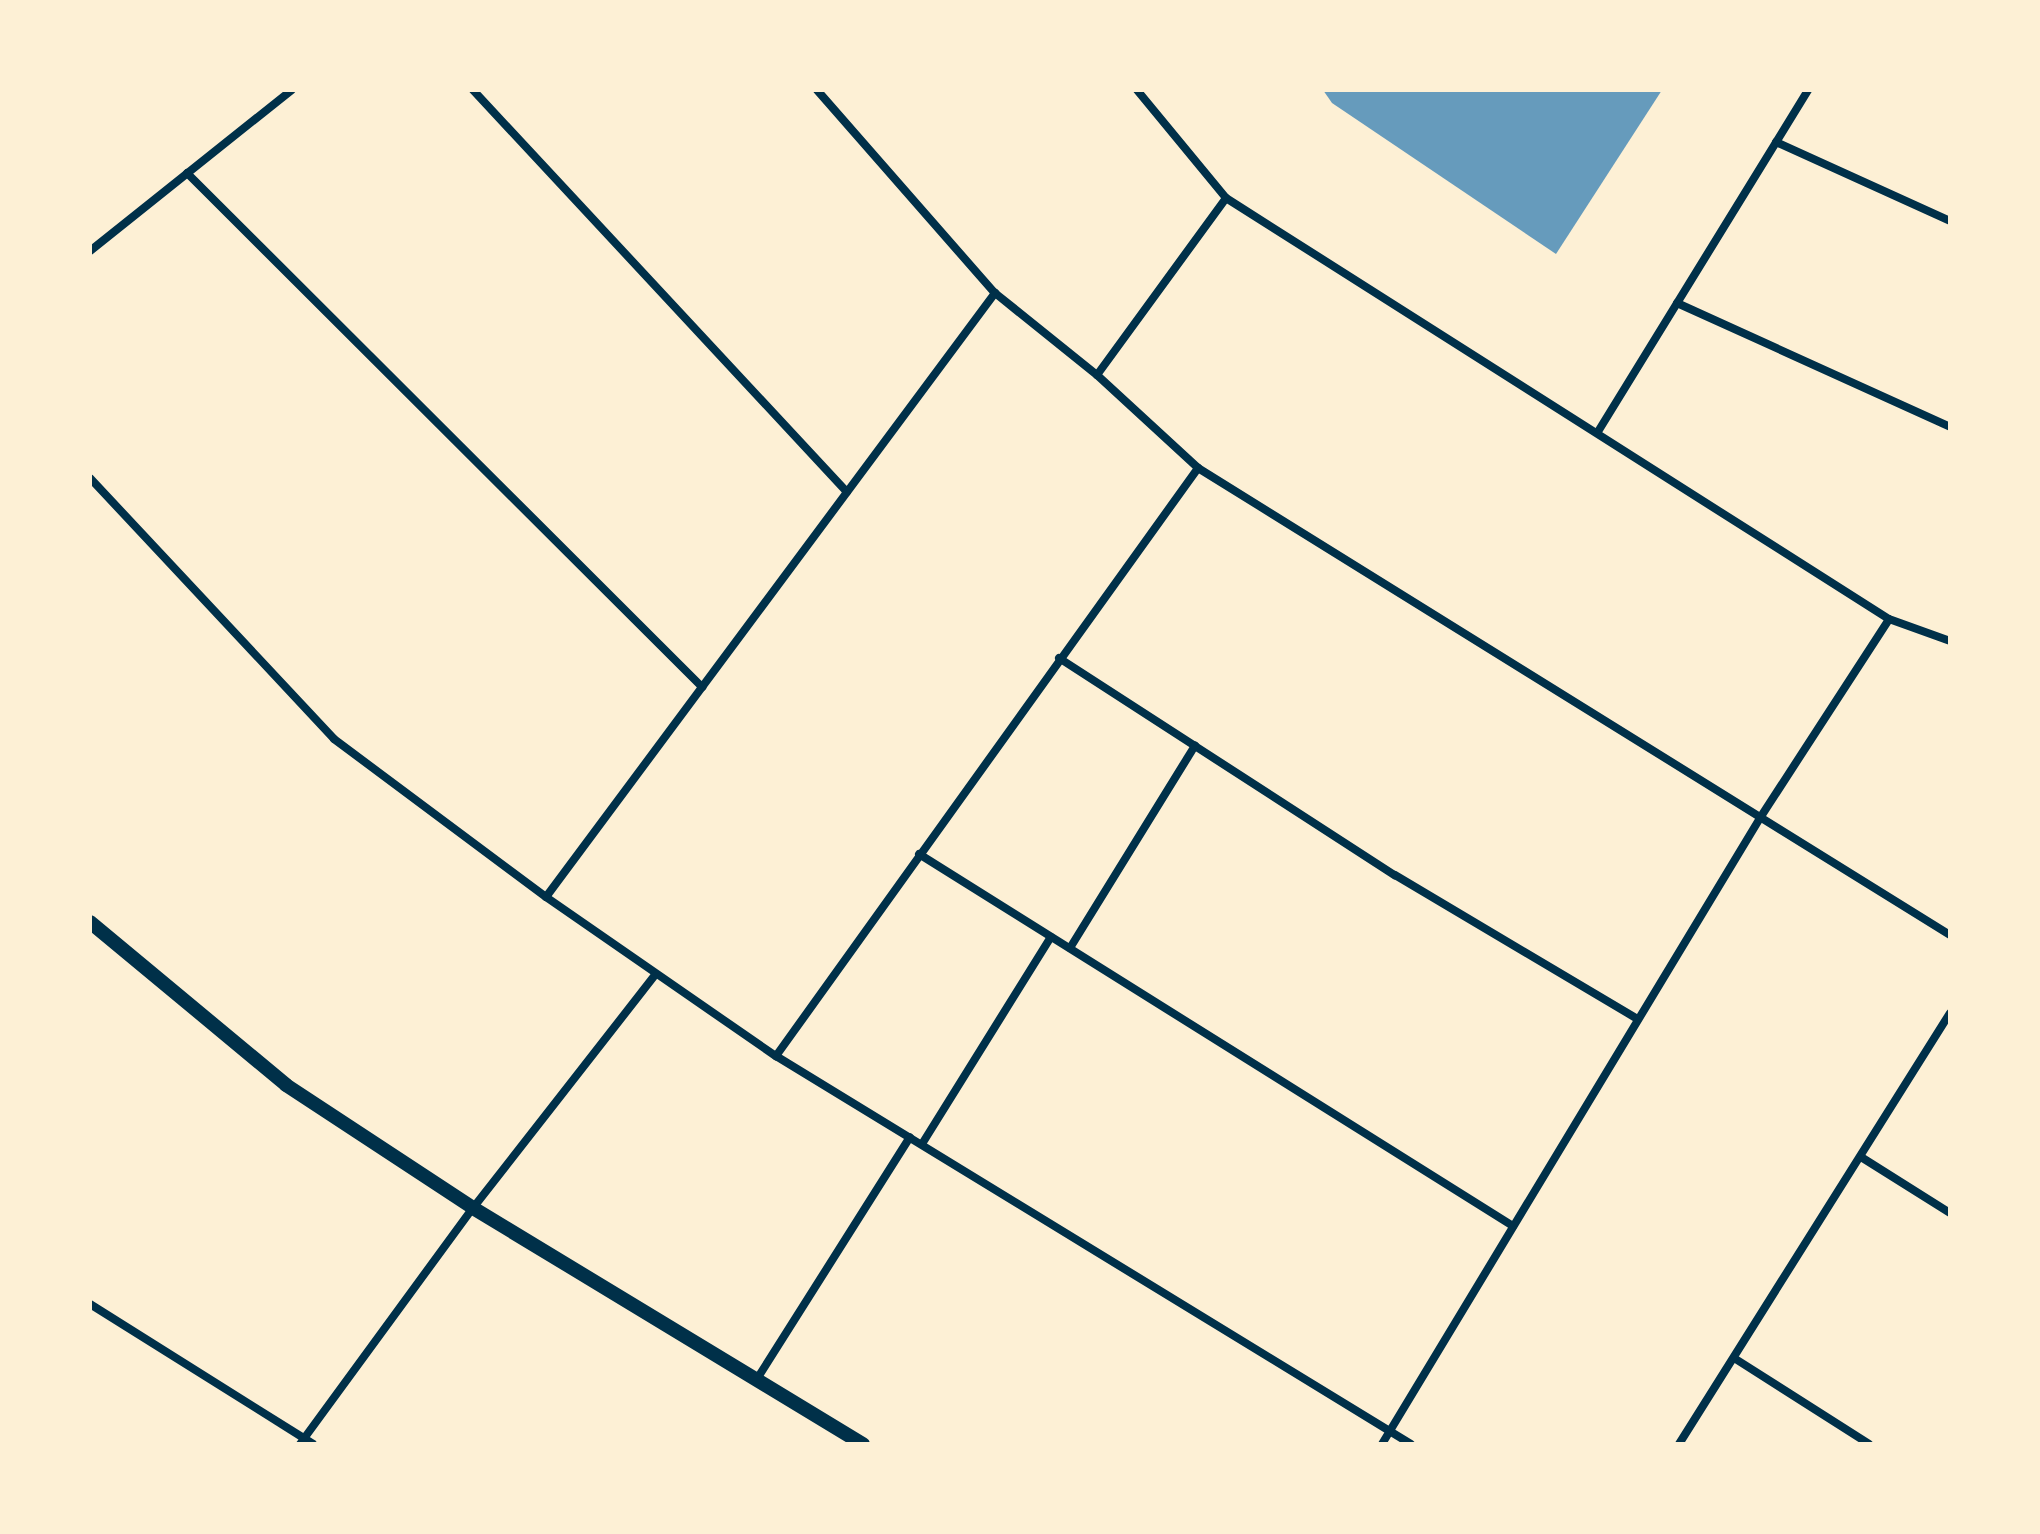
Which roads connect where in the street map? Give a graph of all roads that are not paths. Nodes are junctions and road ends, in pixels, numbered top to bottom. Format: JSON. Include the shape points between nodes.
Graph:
{"nodes":[{"id":1,"x":292,"y":90,"type":"edge"},
{"id":2,"x":473,"y":90,"type":"edge"},
{"id":3,"x":817,"y":90,"type":"edge"},
{"id":4,"x":1137,"y":90,"type":"edge"},
{"id":5,"x":1808,"y":90,"type":"edge"},
{"id":6,"x":1776,"y":142,"type":"junction"},
{"id":7,"x":187,"y":173,"type":"junction"},
{"id":8,"x":1226,"y":198,"type":"junction"},
{"id":9,"x":1950,"y":221,"type":"edge"},
{"id":10,"x":90,"y":251,"type":"edge"},
{"id":11,"x":995,"y":293,"type":"junction"},
{"id":12,"x":1677,"y":303,"type":"junction"},
{"id":13,"x":1097,"y":375,"type":"junction"},
{"id":14,"x":1950,"y":427,"type":"edge"},
{"id":15,"x":1599,"y":430,"type":"junction"},
{"id":16,"x":1198,"y":468,"type":"junction"},
{"id":17,"x":90,"y":478,"type":"edge"},
{"id":18,"x":847,"y":492,"type":"junction"},
{"id":19,"x":1889,"y":619,"type":"junction"},
{"id":20,"x":1950,"y":641,"type":"edge"},
{"id":21,"x":1059,"y":658,"type":"junction"},
{"id":22,"x":702,"y":687,"type":"junction"},
{"id":23,"x":1195,"y":746,"type":"junction"},
{"id":24,"x":1760,"y":818,"type":"junction"},
{"id":25,"x":919,"y":854,"type":"junction"},
{"id":26,"x":546,"y":897,"type":"junction"},
{"id":27,"x":90,"y":922,"type":"edge"},
{"id":28,"x":1950,"y":935,"type":"edge"},
{"id":29,"x":1051,"y":937,"type":"junction"},
{"id":30,"x":1070,"y":948,"type":"junction"},
{"id":31,"x":654,"y":976,"type":"junction"},
{"id":32,"x":1950,"y":1013,"type":"edge"},
{"id":33,"x":1638,"y":1019,"type":"junction"},
{"id":34,"x":776,"y":1056,"type":"junction"},
{"id":35,"x":910,"y":1137,"type":"junction"},
{"id":36,"x":922,"y":1144,"type":"junction"},
{"id":37,"x":1861,"y":1157,"type":"junction"},
{"id":38,"x":473,"y":1208,"type":"junction"},
{"id":39,"x":1950,"y":1213,"type":"edge"},
{"id":40,"x":1513,"y":1226,"type":"junction"},
{"id":41,"x":90,"y":1304,"type":"edge"},
{"id":42,"x":1734,"y":1358,"type":"junction"},
{"id":43,"x":757,"y":1379,"type":"junction"},
{"id":44,"x":1391,"y":1432,"type":"junction"},
{"id":45,"x":302,"y":1441,"type":"edge"},
{"id":46,"x":313,"y":1444,"type":"edge"},
{"id":47,"x":863,"y":1444,"type":"edge"},
{"id":48,"x":1382,"y":1444,"type":"edge"},
{"id":49,"x":1411,"y":1444,"type":"edge"},
{"id":50,"x":1679,"y":1444,"type":"edge"},
{"id":51,"x":1869,"y":1444,"type":"edge"}],
"edges":[{"from":1,"to":7,"type":"street"},
{"from":2,"to":18,"type":"street"},
{"from":3,"to":11,"type":"street"},
{"from":4,"to":8,"type":"street"},
{"from":5,"to":6,"type":"street"},
{"from":6,"to":9,"type":"street"},
{"from":6,"to":12,"type":"street"},
{"from":7,"to":10,"type":"street"},
{"from":7,"to":22,"type":"street"},
{"from":8,"to":13,"type":"street"},
{"from":8,"to":15,"type":"street"},
{"from":11,"to":13,"type":"street"},
{"from":11,"to":18,"type":"street"},
{"from":12,"to":14,"type":"street"},
{"from":12,"to":15,"type":"street"},
{"from":13,"to":16,"type":"street"},
{"from":15,"to":19,"type":"street"},
{"from":16,"to":21,"type":"street"},
{"from":16,"to":24,"type":"street"},
{"from":17,"to":26,"type":"street","via":[[334,739]]},
{"from":18,"to":22,"type":"street"},
{"from":19,"to":20,"type":"street"},
{"from":19,"to":24,"type":"street"},
{"from":21,"to":23,"type":"street"},
{"from":21,"to":25,"type":"street"},
{"from":22,"to":26,"type":"street"},
{"from":23,"to":30,"type":"street"},
{"from":23,"to":33,"type":"street","via":[[1395,875]]},
{"from":24,"to":28,"type":"street"},
{"from":24,"to":33,"type":"street"},
{"from":25,"to":29,"type":"street"},
{"from":25,"to":34,"type":"street"},
{"from":26,"to":31,"type":"street"},
{"from":27,"to":38,"type":"street","via":[[286,1085]]},
{"from":29,"to":30,"type":"street"},
{"from":29,"to":36,"type":"street"},
{"from":30,"to":40,"type":"street"},
{"from":31,"to":34,"type":"street"},
{"from":31,"to":38,"type":"street"},
{"from":32,"to":37,"type":"street"},
{"from":33,"to":40,"type":"street"},
{"from":34,"to":35,"type":"street"},
{"from":35,"to":36,"type":"street"},
{"from":35,"to":43,"type":"street"},
{"from":36,"to":44,"type":"street"},
{"from":37,"to":39,"type":"street"},
{"from":37,"to":42,"type":"street"},
{"from":38,"to":43,"type":"street"},
{"from":38,"to":45,"type":"street"},
{"from":40,"to":44,"type":"street"},
{"from":41,"to":45,"type":"street"},
{"from":42,"to":50,"type":"street"},
{"from":42,"to":51,"type":"street"},
{"from":43,"to":47,"type":"street"},
{"from":44,"to":48,"type":"street"},
{"from":44,"to":49,"type":"street"},
{"from":45,"to":46,"type":"street"}]}
